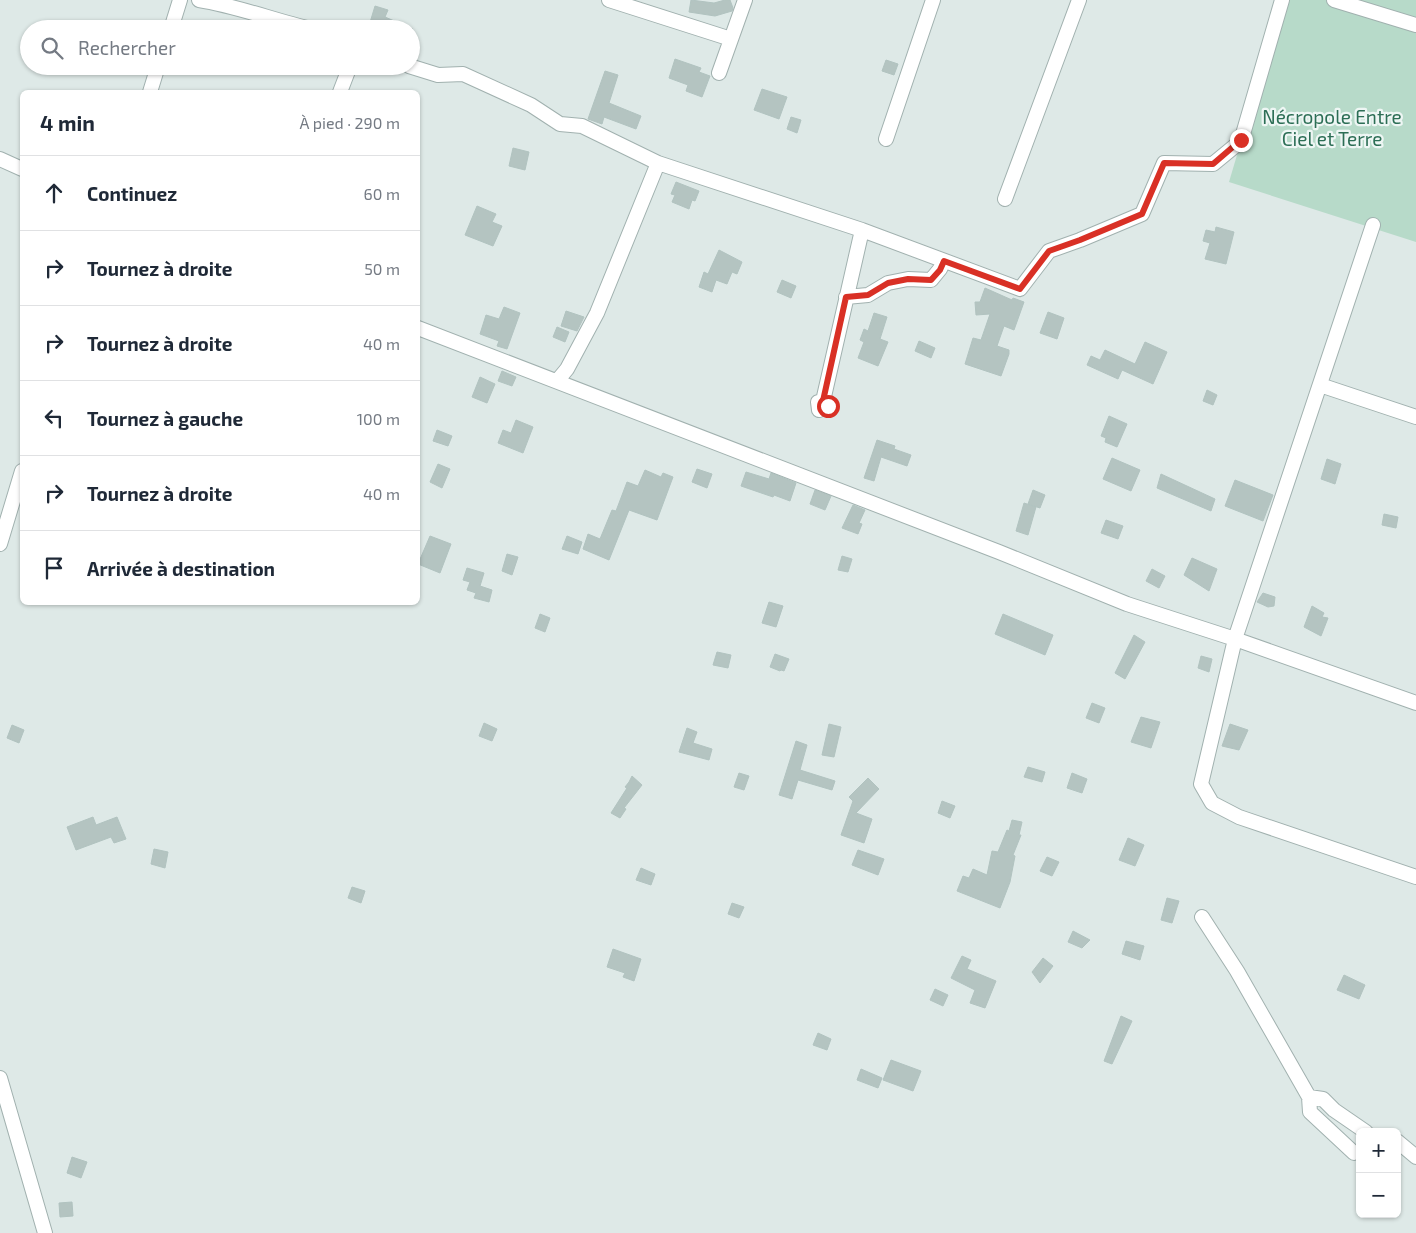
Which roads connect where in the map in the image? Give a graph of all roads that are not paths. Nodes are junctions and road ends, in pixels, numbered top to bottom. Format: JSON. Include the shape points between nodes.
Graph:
{"nodes":[{"id":1,"x":180,"y":0,"type":"edge"},
{"id":2,"x":199,"y":0,"type":"edge"},
{"id":3,"x":609,"y":0,"type":"edge"},
{"id":4,"x":744,"y":0,"type":"edge"},
{"id":5,"x":934,"y":0,"type":"edge"},
{"id":6,"x":1078,"y":0,"type":"edge"},
{"id":7,"x":1282,"y":0,"type":"edge"},
{"id":8,"x":1334,"y":0,"type":"edge"},
{"id":9,"x":173,"y":20,"type":"edge"},
{"id":10,"x":275,"y":20,"type":"edge"},
{"id":11,"x":1416,"y":25,"type":"edge"},
{"id":12,"x":731,"y":39,"type":"junction"},
{"id":13,"x":420,"y":69,"type":"edge"},
{"id":14,"x":719,"y":73,"type":"dead end"},
{"id":15,"x":155,"y":75,"type":"edge"},
{"id":16,"x":347,"y":75,"type":"edge"},
{"id":17,"x":151,"y":90,"type":"edge"},
{"id":18,"x":341,"y":90,"type":"edge"},
{"id":19,"x":886,"y":140,"type":"dead end"},
{"id":20,"x":0,"y":159,"type":"edge"},
{"id":21,"x":658,"y":163,"type":"junction"},
{"id":22,"x":20,"y":167,"type":"edge"},
{"id":23,"x":1005,"y":199,"type":"dead end"},
{"id":24,"x":1373,"y":225,"type":"dead end"},
{"id":25,"x":862,"y":230,"type":"junction"},
{"id":26,"x":944,"y":261,"type":"junction"},
{"id":27,"x":846,"y":297,"type":"junction"},
{"id":28,"x":420,"y":329,"type":"edge"},
{"id":29,"x":557,"y":381,"type":"junction"},
{"id":30,"x":1320,"y":385,"type":"junction"},
{"id":31,"x":823,"y":401,"type":"dead end"},
{"id":32,"x":1416,"y":417,"type":"edge"},
{"id":33,"x":20,"y":478,"type":"edge"},
{"id":34,"x":0,"y":544,"type":"edge"},
{"id":35,"x":1235,"y":639,"type":"junction"},
{"id":36,"x":1416,"y":703,"type":"edge"},
{"id":37,"x":1416,"y":877,"type":"edge"},
{"id":38,"x":1202,"y":917,"type":"dead end"},
{"id":39,"x":0,"y":1078,"type":"edge"},
{"id":40,"x":1309,"y":1097,"type":"junction"},
{"id":41,"x":1360,"y":1128,"type":"edge"},
{"id":42,"x":1401,"y":1145,"type":"edge"},
{"id":43,"x":1354,"y":1153,"type":"dead end"},
{"id":44,"x":1416,"y":1158,"type":"edge"},
{"id":45,"x":45,"y":1233,"type":"edge"}],
"edges":[{"from":1,"to":9,"type":"street"},
{"from":2,"to":10,"type":"street"},
{"from":3,"to":12,"type":"street"},
{"from":4,"to":12,"type":"street"},
{"from":5,"to":19,"type":"street"},
{"from":6,"to":23,"type":"street"},
{"from":7,"to":26,"type":"street","via":[[1241,140],[1213,164],[1164,163],[1142,214],[1049,251],[1020,289]]},
{"from":8,"to":11,"type":"street"},
{"from":12,"to":14,"type":"street"},
{"from":13,"to":21,"type":"street","via":[[438,74],[463,74],[531,105],[560,124],[582,126]]},
{"from":15,"to":17,"type":"street"},
{"from":16,"to":18,"type":"street"},
{"from":20,"to":22,"type":"street"},
{"from":21,"to":25,"type":"street"},
{"from":21,"to":29,"type":"street","via":[[597,313],[567,369]]},
{"from":24,"to":30,"type":"street"},
{"from":25,"to":26,"type":"street"},
{"from":25,"to":27,"type":"street"},
{"from":26,"to":27,"type":"street","via":[[931,280],[901,280],[888,283],[868,295]]},
{"from":27,"to":31,"type":"street"},
{"from":28,"to":29,"type":"street"},
{"from":29,"to":35,"type":"street","via":[[1127,604]]},
{"from":30,"to":32,"type":"street"},
{"from":30,"to":35,"type":"street"},
{"from":33,"to":34,"type":"street"},
{"from":35,"to":36,"type":"street"},
{"from":35,"to":37,"type":"street","via":[[1201,784],[1212,803],[1239,817]]},
{"from":38,"to":40,"type":"street"},
{"from":39,"to":45,"type":"street"},
{"from":40,"to":41,"type":"street","via":[[1323,1100]]},
{"from":40,"to":43,"type":"street","via":[[1310,1112]]},
{"from":42,"to":44,"type":"street"}]}
